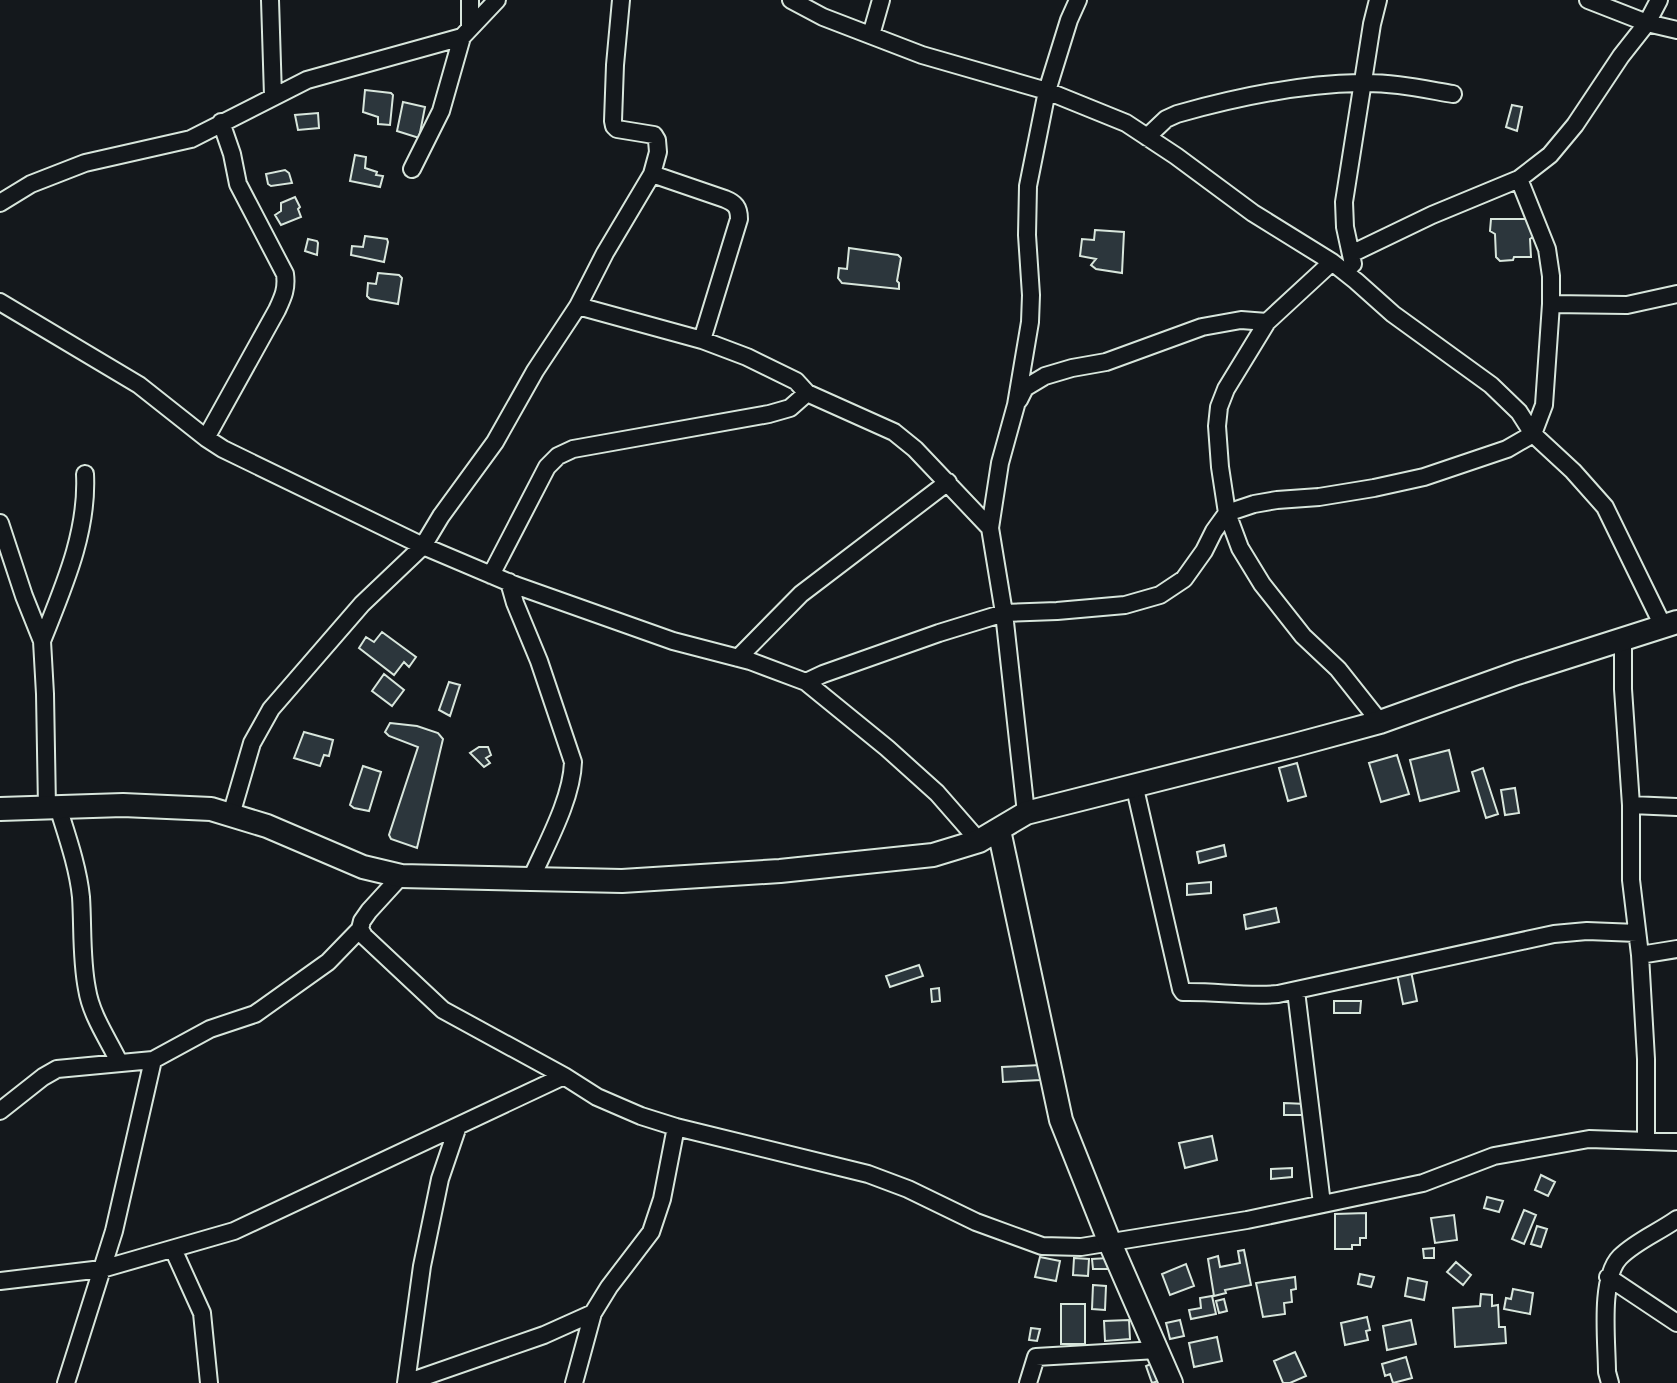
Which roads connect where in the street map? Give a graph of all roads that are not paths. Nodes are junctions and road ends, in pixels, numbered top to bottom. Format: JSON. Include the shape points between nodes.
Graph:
{"nodes":[{"id":1,"x":270,"y":0,"type":"edge"},
{"id":2,"x":470,"y":0,"type":"edge"},
{"id":3,"x":497,"y":0,"type":"edge"},
{"id":4,"x":621,"y":0,"type":"edge"},
{"id":5,"x":791,"y":0,"type":"edge"},
{"id":6,"x":881,"y":0,"type":"edge"},
{"id":7,"x":1064,"y":0,"type":"edge"},
{"id":8,"x":1078,"y":0,"type":"edge"},
{"id":9,"x":1378,"y":0,"type":"edge"},
{"id":10,"x":1588,"y":0,"type":"edge"},
{"id":11,"x":1659,"y":0,"type":"edge"},
{"id":12,"x":1069,"y":20,"type":"junction"},
{"id":13,"x":1647,"y":23,"type":"junction"},
{"id":14,"x":1677,"y":30,"type":"edge"},
{"id":15,"x":466,"y":31,"type":"junction"},
{"id":16,"x":871,"y":35,"type":"junction"},
{"id":17,"x":1363,"y":82,"type":"junction"},
{"id":18,"x":1047,"y":91,"type":"junction"},
{"id":19,"x":1453,"y":94,"type":"dead end"},
{"id":20,"x":273,"y":96,"type":"junction"},
{"id":21,"x":221,"y":122,"type":"junction"},
{"id":22,"x":1147,"y":137,"type":"junction"},
{"id":23,"x":412,"y":169,"type":"dead end"},
{"id":24,"x":652,"y":174,"type":"junction"},
{"id":25,"x":1519,"y":179,"type":"junction"},
{"id":26,"x":0,"y":203,"type":"edge"},
{"id":27,"x":1351,"y":254,"type":"junction"},
{"id":28,"x":1332,"y":262,"type":"junction"},
{"id":29,"x":1356,"y":281,"type":"junction"},
{"id":30,"x":1677,"y":294,"type":"edge"},
{"id":31,"x":0,"y":302,"type":"edge"},
{"id":32,"x":1551,"y":304,"type":"junction"},
{"id":33,"x":578,"y":306,"type":"junction"},
{"id":34,"x":1267,"y":322,"type":"junction"},
{"id":35,"x":702,"y":340,"type":"junction"},
{"id":36,"x":807,"y":393,"type":"junction"},
{"id":37,"x":1016,"y":405,"type":"junction"},
{"id":38,"x":1533,"y":434,"type":"junction"},
{"id":39,"x":206,"y":438,"type":"junction"},
{"id":40,"x":85,"y":474,"type":"dead end"},
{"id":41,"x":948,"y":482,"type":"junction"},
{"id":42,"x":1227,"y":513,"type":"junction"},
{"id":43,"x":0,"y":523,"type":"edge"},
{"id":44,"x":990,"y":528,"type":"junction"},
{"id":45,"x":423,"y":546,"type":"junction"},
{"id":46,"x":491,"y":575,"type":"junction"},
{"id":47,"x":509,"y":582,"type":"junction"},
{"id":48,"x":1004,"y":613,"type":"junction"},
{"id":49,"x":1670,"y":624,"type":"edge"},
{"id":50,"x":1623,"y":638,"type":"junction"},
{"id":51,"x":42,"y":641,"type":"junction"},
{"id":52,"x":738,"y":658,"type":"junction"},
{"id":53,"x":806,"y":682,"type":"junction"},
{"id":54,"x":1380,"y":722,"type":"junction"},
{"id":55,"x":1134,"y":784,"type":"junction"},
{"id":56,"x":1631,"y":805,"type":"junction"},
{"id":57,"x":53,"y":807,"type":"junction"},
{"id":58,"x":1677,"y":807,"type":"edge"},
{"id":59,"x":0,"y":809,"type":"edge"},
{"id":60,"x":1026,"y":813,"type":"junction"},
{"id":61,"x":231,"y":815,"type":"junction"},
{"id":62,"x":989,"y":836,"type":"junction"},
{"id":63,"x":401,"y":876,"type":"junction"},
{"id":64,"x":531,"y":879,"type":"junction"},
{"id":65,"x":1634,"y":909,"type":"junction"},
{"id":66,"x":360,"y":929,"type":"junction"},
{"id":67,"x":1611,"y":932,"type":"junction"},
{"id":68,"x":1637,"y":933,"type":"junction"},
{"id":69,"x":1677,"y":949,"type":"edge"},
{"id":70,"x":1640,"y":955,"type":"junction"},
{"id":71,"x":1296,"y":991,"type":"junction"},
{"id":72,"x":153,"y":1060,"type":"junction"},
{"id":73,"x":119,"y":1062,"type":"junction"},
{"id":74,"x":564,"y":1076,"type":"junction"},
{"id":75,"x":0,"y":1111,"type":"edge"},
{"id":76,"x":458,"y":1126,"type":"junction"},
{"id":77,"x":676,"y":1127,"type":"junction"},
{"id":78,"x":1646,"y":1141,"type":"junction"},
{"id":79,"x":1677,"y":1142,"type":"edge"},
{"id":80,"x":1322,"y":1204,"type":"junction"},
{"id":81,"x":1677,"y":1219,"type":"edge"},
{"id":82,"x":1110,"y":1243,"type":"junction"},
{"id":83,"x":173,"y":1249,"type":"junction"},
{"id":84,"x":102,"y":1269,"type":"junction"},
{"id":85,"x":1608,"y":1277,"type":"junction"},
{"id":86,"x":0,"y":1281,"type":"edge"},
{"id":87,"x":593,"y":1313,"type":"junction"},
{"id":88,"x":1677,"y":1323,"type":"edge"},
{"id":89,"x":1157,"y":1350,"type":"junction"},
{"id":90,"x":66,"y":1383,"type":"edge"},
{"id":91,"x":209,"y":1383,"type":"edge"},
{"id":92,"x":574,"y":1383,"type":"edge"},
{"id":93,"x":1028,"y":1383,"type":"edge"},
{"id":94,"x":1171,"y":1383,"type":"edge"},
{"id":95,"x":1610,"y":1383,"type":"edge"}],
"edges":[{"from":1,"to":20,"type":"street"},
{"from":2,"to":15,"type":"street"},
{"from":3,"to":15,"type":"street"},
{"from":4,"to":24,"type":"street","via":[[614,126],[654,135],[658,152]]},
{"from":5,"to":16,"type":"street"},
{"from":6,"to":16,"type":"street"},
{"from":7,"to":12,"type":"street"},
{"from":8,"to":12,"type":"street"},
{"from":9,"to":17,"type":"street"},
{"from":10,"to":13,"type":"street"},
{"from":11,"to":13,"type":"street"},
{"from":12,"to":18,"type":"street"},
{"from":13,"to":14,"type":"street"},
{"from":13,"to":25,"type":"street","via":[[1575,125],[1550,155]]},
{"from":15,"to":20,"type":"street","via":[[307,80]]},
{"from":15,"to":23,"type":"street","via":[[441,111]]},
{"from":16,"to":18,"type":"street"},
{"from":17,"to":19,"type":"street"},
{"from":17,"to":22,"type":"street","via":[[1294,87],[1202,107],[1166,119]]},
{"from":17,"to":27,"type":"street","via":[[1344,202]]},
{"from":18,"to":22,"type":"street"},
{"from":18,"to":37,"type":"street","via":[[1028,186],[1030,322]]},
{"from":20,"to":21,"type":"street"},
{"from":21,"to":26,"type":"street","via":[[191,139],[85,163]]},
{"from":21,"to":39,"type":"street","via":[[238,184],[286,285]]},
{"from":22,"to":28,"type":"street"},
{"from":24,"to":33,"type":"street"},
{"from":24,"to":35,"type":"street","via":[[734,202],[739,210]]},
{"from":25,"to":27,"type":"street"},
{"from":25,"to":32,"type":"street","via":[[1547,249]]},
{"from":27,"to":29,"type":"street"},
{"from":28,"to":29,"type":"street"},
{"from":28,"to":34,"type":"street"},
{"from":29,"to":38,"type":"street","via":[[1491,385]]},
{"from":30,"to":32,"type":"street","via":[[1627,305]]},
{"from":31,"to":39,"type":"street","via":[[139,385]]},
{"from":32,"to":38,"type":"street","via":[[1544,405]]},
{"from":33,"to":35,"type":"street"},
{"from":33,"to":45,"type":"street","via":[[495,442]]},
{"from":34,"to":37,"type":"street","via":[[1202,327],[1106,362],[1045,376],[1025,388]]},
{"from":34,"to":42,"type":"street","via":[[1219,407]]},
{"from":35,"to":36,"type":"street","via":[[796,381]]},
{"from":36,"to":41,"type":"street","via":[[894,432]]},
{"from":36,"to":46,"type":"street","via":[[790,408],[769,414],[558,456],[547,467]]},
{"from":37,"to":44,"type":"street"},
{"from":38,"to":42,"type":"street","via":[[1507,449],[1424,477]]},
{"from":38,"to":49,"type":"street","via":[[1605,507]]},
{"from":39,"to":45,"type":"street"},
{"from":40,"to":51,"type":"street","via":[[77,545]]},
{"from":41,"to":44,"type":"street"},
{"from":41,"to":52,"type":"street","via":[[801,594]]},
{"from":42,"to":48,"type":"street","via":[[1184,579],[1160,595],[1125,605]]},
{"from":42,"to":54,"type":"street","via":[[1262,584]]},
{"from":43,"to":51,"type":"street"},
{"from":44,"to":48,"type":"street"},
{"from":45,"to":46,"type":"street"},
{"from":45,"to":61,"type":"street","via":[[362,604],[271,709],[252,743]]},
{"from":46,"to":47,"type":"street"},
{"from":47,"to":52,"type":"street","via":[[673,641]]},
{"from":47,"to":64,"type":"street","via":[[573,762],[568,794]]},
{"from":48,"to":53,"type":"street"},
{"from":48,"to":60,"type":"street"},
{"from":49,"to":50,"type":"street"},
{"from":50,"to":54,"type":"street"},
{"from":50,"to":56,"type":"street"},
{"from":51,"to":57,"type":"street"},
{"from":52,"to":53,"type":"street"},
{"from":53,"to":62,"type":"street"},
{"from":54,"to":55,"type":"street"},
{"from":55,"to":60,"type":"street"},
{"from":55,"to":71,"type":"street","via":[[1182,991],[1253,996]]},
{"from":56,"to":58,"type":"street"},
{"from":56,"to":65,"type":"street"},
{"from":57,"to":59,"type":"street"},
{"from":57,"to":61,"type":"street","via":[[123,805],[211,809]]},
{"from":57,"to":73,"type":"street","via":[[69,842],[81,894],[87,990]]},
{"from":60,"to":62,"type":"street"},
{"from":61,"to":63,"type":"street","via":[[363,867]]},
{"from":62,"to":64,"type":"street","via":[[933,855],[780,871],[622,881]]},
{"from":62,"to":82,"type":"street","via":[[1061,1120]]},
{"from":63,"to":64,"type":"street"},
{"from":63,"to":66,"type":"street"},
{"from":65,"to":67,"type":"street"},
{"from":65,"to":68,"type":"street"},
{"from":66,"to":72,"type":"street","via":[[328,962],[255,1014],[210,1029]]},
{"from":66,"to":74,"type":"street","via":[[443,1010]]},
{"from":67,"to":68,"type":"street"},
{"from":67,"to":71,"type":"street","via":[[1554,934]]},
{"from":68,"to":70,"type":"street"},
{"from":69,"to":70,"type":"street"},
{"from":70,"to":78,"type":"street"},
{"from":71,"to":80,"type":"street"},
{"from":72,"to":73,"type":"street"},
{"from":72,"to":84,"type":"street"},
{"from":73,"to":75,"type":"street","via":[[57,1069]]},
{"from":74,"to":76,"type":"street"},
{"from":74,"to":77,"type":"street","via":[[597,1097]]},
{"from":76,"to":83,"type":"street","via":[[234,1231]]},
{"from":76,"to":87,"type":"street","via":[[440,1179],[422,1266],[406,1383]]},
{"from":77,"to":82,"type":"street","via":[[868,1174],[1042,1246]]},
{"from":77,"to":87,"type":"street","via":[[651,1232]]},
{"from":78,"to":79,"type":"street"},
{"from":78,"to":80,"type":"street","via":[[1589,1139],[1494,1156],[1423,1183]]},
{"from":80,"to":82,"type":"street"},
{"from":81,"to":85,"type":"street","via":[[1618,1259]]},
{"from":82,"to":89,"type":"street"},
{"from":83,"to":84,"type":"street"},
{"from":83,"to":91,"type":"street","via":[[202,1313]]},
{"from":84,"to":86,"type":"street"},
{"from":84,"to":90,"type":"street"},
{"from":85,"to":88,"type":"street"},
{"from":85,"to":95,"type":"street"},
{"from":87,"to":92,"type":"street"},
{"from":89,"to":93,"type":"street","via":[[1036,1357]]},
{"from":89,"to":94,"type":"street"}]}
